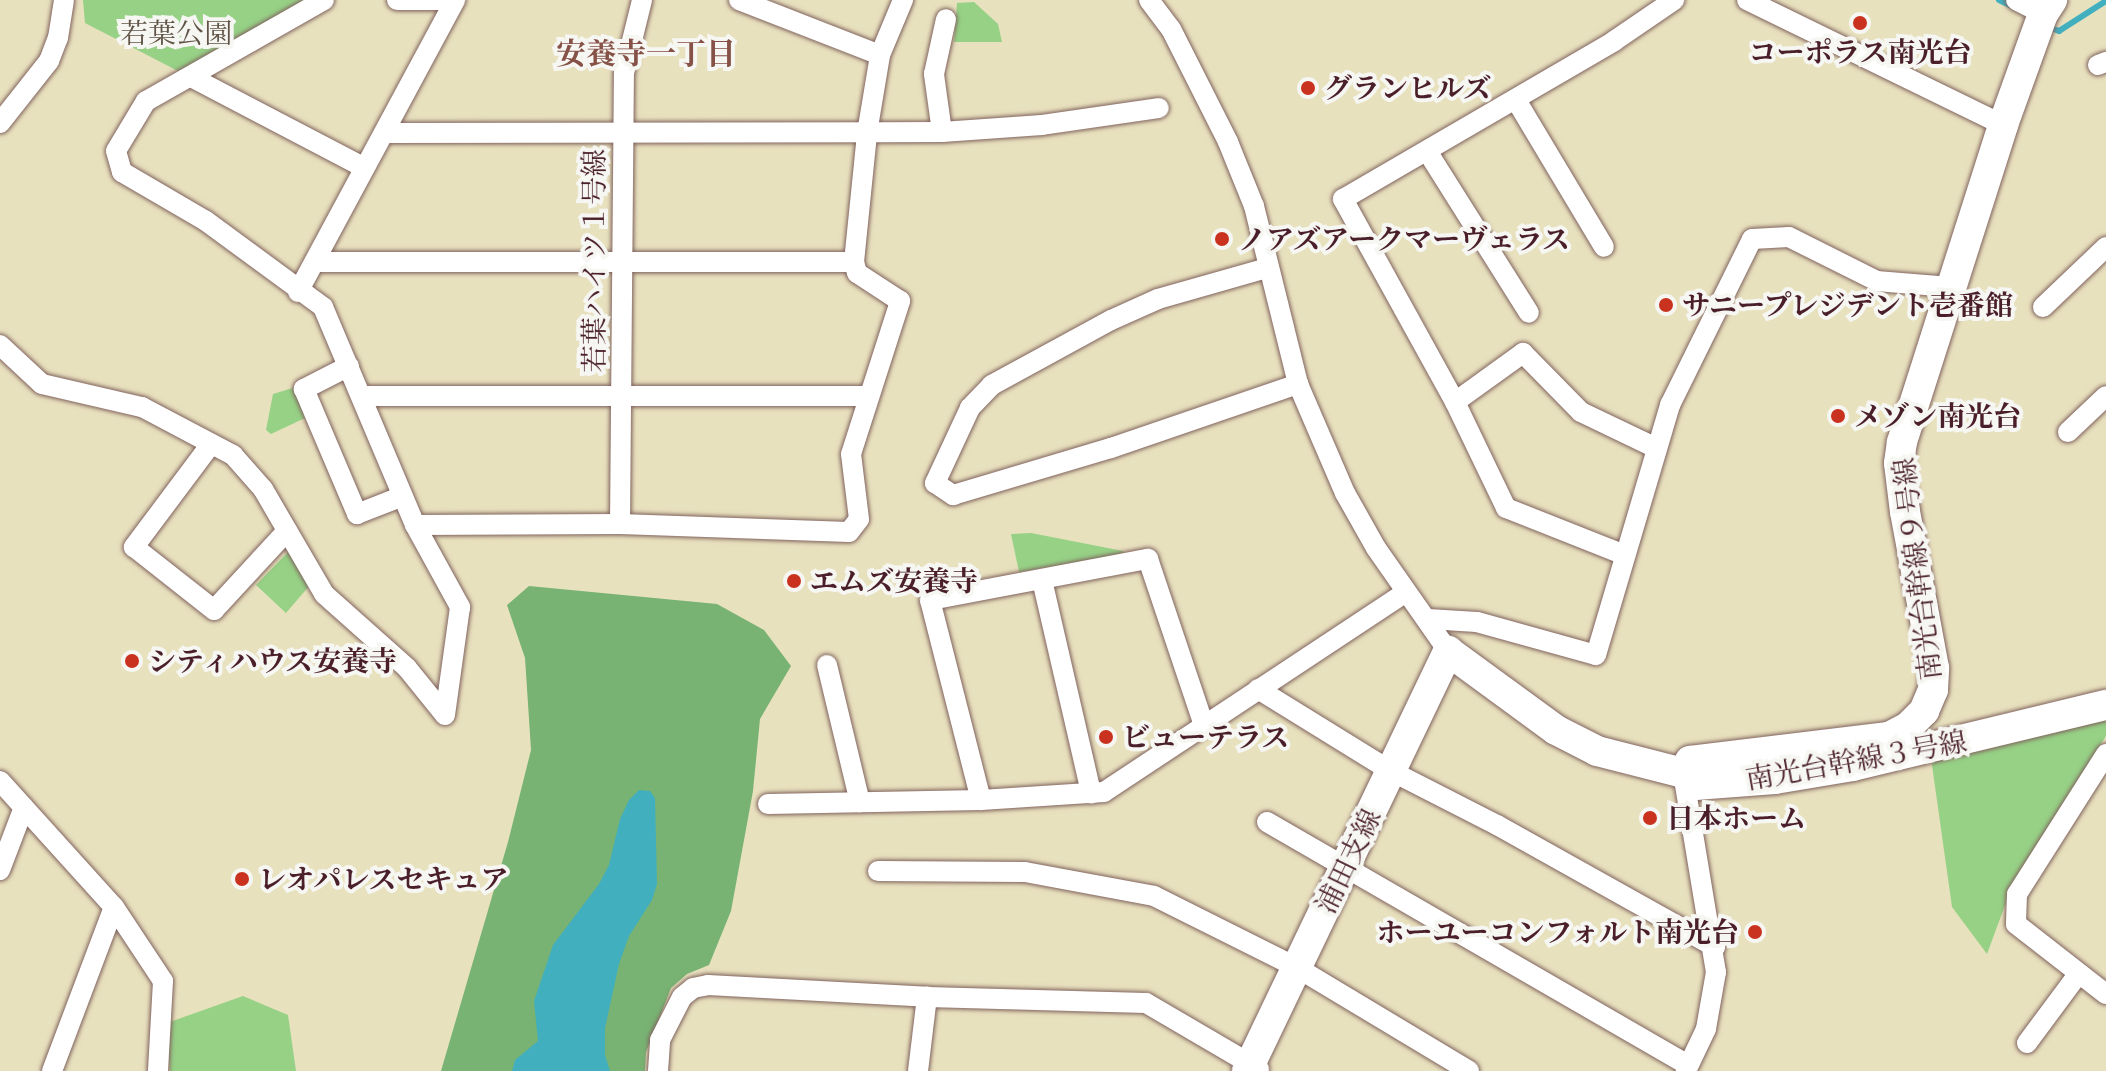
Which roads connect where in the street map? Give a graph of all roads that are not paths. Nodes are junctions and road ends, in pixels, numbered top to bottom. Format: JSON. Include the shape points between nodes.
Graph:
{"nodes":[{"id":1,"x":64,"y":0,"type":"edge"},
{"id":2,"x":324,"y":0,"type":"edge"},
{"id":3,"x":397,"y":0,"type":"edge"},
{"id":4,"x":443,"y":0,"type":"edge"},
{"id":5,"x":455,"y":0,"type":"edge"},
{"id":6,"x":642,"y":0,"type":"edge"},
{"id":7,"x":739,"y":0,"type":"edge"},
{"id":8,"x":903,"y":0,"type":"edge"},
{"id":9,"x":1149,"y":0,"type":"edge"},
{"id":10,"x":1674,"y":0,"type":"edge"},
{"id":11,"x":1747,"y":0,"type":"edge"},
{"id":12,"x":2016,"y":0,"type":"edge"},
{"id":13,"x":2048,"y":7,"type":"edge"},
{"id":14,"x":946,"y":19,"type":"dead end"},
{"id":15,"x":880,"y":55,"type":"junction"},
{"id":16,"x":191,"y":77,"type":"junction"},
{"id":17,"x":1516,"y":100,"type":"junction"},
{"id":18,"x":1159,"y":108,"type":"dead end"},
{"id":19,"x":0,"y":123,"type":"edge"},
{"id":20,"x":2003,"y":125,"type":"junction"},
{"id":21,"x":623,"y":130,"type":"junction"},
{"id":22,"x":942,"y":132,"type":"junction"},
{"id":23,"x":384,"y":133,"type":"junction"},
{"id":24,"x":867,"y":133,"type":"junction"},
{"id":25,"x":1427,"y":151,"type":"junction"},
{"id":26,"x":365,"y":168,"type":"junction"},
{"id":27,"x":1604,"y":247,"type":"dead end"},
{"id":28,"x":2106,"y":247,"type":"edge"},
{"id":29,"x":315,"y":262,"type":"junction"},
{"id":30,"x":622,"y":262,"type":"junction"},
{"id":31,"x":854,"y":262,"type":"junction"},
{"id":32,"x":1267,"y":268,"type":"junction"},
{"id":33,"x":1950,"y":287,"type":"junction"},
{"id":34,"x":298,"y":292,"type":"junction"},
{"id":35,"x":2043,"y":307,"type":"dead end"},
{"id":36,"x":1529,"y":313,"type":"dead end"},
{"id":37,"x":0,"y":345,"type":"edge"},
{"id":38,"x":349,"y":366,"type":"junction"},
{"id":39,"x":1298,"y":384,"type":"junction"},
{"id":40,"x":362,"y":396,"type":"junction"},
{"id":41,"x":621,"y":396,"type":"junction"},
{"id":42,"x":869,"y":396,"type":"junction"},
{"id":43,"x":2106,"y":396,"type":"edge"},
{"id":44,"x":1455,"y":402,"type":"junction"},
{"id":45,"x":2068,"y":432,"type":"dead end"},
{"id":46,"x":211,"y":444,"type":"junction"},
{"id":47,"x":1656,"y":448,"type":"junction"},
{"id":48,"x":403,"y":496,"type":"junction"},
{"id":49,"x":620,"y":524,"type":"junction"},
{"id":50,"x":415,"y":525,"type":"junction"},
{"id":51,"x":287,"y":531,"type":"junction"},
{"id":52,"x":1625,"y":555,"type":"junction"},
{"id":53,"x":1042,"y":580,"type":"junction"},
{"id":54,"x":1405,"y":593,"type":"junction"},
{"id":55,"x":1428,"y":619,"type":"junction"},
{"id":56,"x":1448,"y":651,"type":"junction"},
{"id":57,"x":827,"y":665,"type":"dead end"},
{"id":58,"x":1258,"y":689,"type":"junction"},
{"id":59,"x":2106,"y":705,"type":"edge"},
{"id":60,"x":1204,"y":725,"type":"junction"},
{"id":61,"x":2106,"y":754,"type":"edge"},
{"id":62,"x":1391,"y":771,"type":"junction"},
{"id":63,"x":1683,"y":773,"type":"junction"},
{"id":64,"x":0,"y":781,"type":"edge"},
{"id":65,"x":1091,"y":793,"type":"junction"},
{"id":66,"x":981,"y":800,"type":"junction"},
{"id":67,"x":860,"y":802,"type":"junction"},
{"id":68,"x":768,"y":804,"type":"dead end"},
{"id":69,"x":24,"y":807,"type":"junction"},
{"id":70,"x":1267,"y":822,"type":"dead end"},
{"id":71,"x":1346,"y":866,"type":"junction"},
{"id":72,"x":0,"y":870,"type":"edge"},
{"id":73,"x":878,"y":871,"type":"dead end"},
{"id":74,"x":114,"y":907,"type":"junction"},
{"id":75,"x":1715,"y":947,"type":"junction"},
{"id":76,"x":1296,"y":967,"type":"junction"},
{"id":77,"x":2079,"y":973,"type":"junction"},
{"id":78,"x":2104,"y":989,"type":"edge"},
{"id":79,"x":927,"y":997,"type":"junction"},
{"id":80,"x":2027,"y":1043,"type":"dead end"},
{"id":81,"x":1687,"y":1068,"type":"edge"},
{"id":82,"x":1253,"y":1069,"type":"edge"},
{"id":83,"x":52,"y":1071,"type":"edge"},
{"id":84,"x":158,"y":1071,"type":"edge"},
{"id":85,"x":658,"y":1071,"type":"edge"},
{"id":86,"x":918,"y":1071,"type":"edge"},
{"id":87,"x":1469,"y":1071,"type":"edge"}],
"edges":[{"from":1,"to":19,"type":"street","via":[[49,61]]},
{"from":2,"to":16,"type":"street"},
{"from":3,"to":4,"type":"street"},
{"from":5,"to":23,"type":"street"},
{"from":6,"to":21,"type":"street","name":"若葉ハイツ１号線","via":[[624,73]]},
{"from":7,"to":15,"type":"street"},
{"from":8,"to":15,"type":"street"},
{"from":9,"to":32,"type":"street","via":[[1171,29],[1228,142],[1254,206]]},
{"from":10,"to":17,"type":"street"},
{"from":11,"to":20,"type":"street"},
{"from":12,"to":13,"type":"street"},
{"from":13,"to":20,"type":"street","name":"南光台幹線９号線"},
{"from":14,"to":22,"type":"street","via":[[934,74]]},
{"from":15,"to":24,"type":"street"},
{"from":16,"to":26,"type":"street"},
{"from":16,"to":34,"type":"street","via":[[146,101],[116,151],[122,172],[206,221]]},
{"from":17,"to":25,"type":"street"},
{"from":17,"to":27,"type":"street"},
{"from":18,"to":22,"type":"street","via":[[1042,125]]},
{"from":20,"to":33,"type":"street","name":"南光台幹線９号線"},
{"from":21,"to":23,"type":"street"},
{"from":21,"to":24,"type":"street"},
{"from":21,"to":30,"type":"street","name":"若葉ハイツ１号線"},
{"from":22,"to":24,"type":"street"},
{"from":23,"to":26,"type":"street"},
{"from":24,"to":31,"type":"street"},
{"from":25,"to":36,"type":"street"},
{"from":25,"to":44,"type":"street","via":[[1343,199]]},
{"from":26,"to":29,"type":"street"},
{"from":28,"to":35,"type":"street"},
{"from":29,"to":30,"type":"street"},
{"from":29,"to":34,"type":"street"},
{"from":30,"to":31,"type":"street"},
{"from":30,"to":41,"type":"street","name":"若葉ハイツ１号線"},
{"from":31,"to":42,"type":"street","via":[[857,273],[900,301]]},
{"from":32,"to":39,"type":"street"},
{"from":32,"to":39,"type":"street","via":[[1158,299],[992,385],[970,408],[935,483],[953,495]]},
{"from":33,"to":47,"type":"street","via":[[1877,281],[1789,237],[1752,239],[1670,405]]},
{"from":33,"to":63,"type":"street","name":"南光台幹線９号線","via":[[1899,463],[1934,668],[1933,690],[1924,711],[1889,737],[1690,761]]},
{"from":34,"to":38,"type":"street","via":[[323,307]]},
{"from":37,"to":46,"type":"street","via":[[42,384],[142,407]]},
{"from":38,"to":40,"type":"street"},
{"from":38,"to":48,"type":"street","via":[[304,389],[357,514]]},
{"from":39,"to":54,"type":"street","via":[[1345,493]]},
{"from":40,"to":41,"type":"street"},
{"from":40,"to":48,"type":"street"},
{"from":41,"to":42,"type":"street"},
{"from":41,"to":49,"type":"street","name":"若葉ハイツ１号線"},
{"from":42,"to":49,"type":"street","via":[[851,454],[859,519],[849,532]]},
{"from":43,"to":45,"type":"street"},
{"from":44,"to":47,"type":"street","via":[[1523,353],[1581,412]]},
{"from":44,"to":52,"type":"street","via":[[1506,508]]},
{"from":46,"to":51,"type":"street","via":[[243,466]]},
{"from":46,"to":51,"type":"street","via":[[134,547],[214,610]]},
{"from":47,"to":52,"type":"street"},
{"from":48,"to":50,"type":"street"},
{"from":49,"to":50,"type":"street"},
{"from":50,"to":51,"type":"street","via":[[460,607],[445,715],[407,668],[324,594]]},
{"from":52,"to":55,"type":"street","via":[[1596,655],[1477,622]]},
{"from":53,"to":60,"type":"street","via":[[1148,559]]},
{"from":53,"to":65,"type":"street"},
{"from":53,"to":66,"type":"street","via":[[930,600]]},
{"from":54,"to":55,"type":"street"},
{"from":54,"to":58,"type":"street"},
{"from":55,"to":56,"type":"street"},
{"from":56,"to":62,"type":"street","name":"浦田支線"},
{"from":56,"to":63,"type":"street","name":"南光台幹線３号線","via":[[1556,730],[1597,751]]},
{"from":57,"to":67,"type":"street"},
{"from":58,"to":60,"type":"street"},
{"from":58,"to":62,"type":"street"},
{"from":59,"to":63,"type":"street","name":"南光台幹線３号線","via":[[1853,766],[1775,779],[1695,785]]},
{"from":60,"to":65,"type":"street","via":[[1104,792]]},
{"from":61,"to":77,"type":"street","via":[[2017,894],[2016,924]]},
{"from":62,"to":71,"type":"street","name":"浦田支線"},
{"from":62,"to":75,"type":"street"},
{"from":63,"to":75,"type":"street"},
{"from":64,"to":69,"type":"street"},
{"from":65,"to":66,"type":"street"},
{"from":66,"to":67,"type":"street"},
{"from":67,"to":68,"type":"street"},
{"from":69,"to":72,"type":"street"},
{"from":69,"to":74,"type":"street"},
{"from":70,"to":71,"type":"street"},
{"from":71,"to":76,"type":"street","name":"浦田支線"},
{"from":71,"to":81,"type":"street"},
{"from":73,"to":76,"type":"street","via":[[1025,872],[1154,896]]},
{"from":74,"to":83,"type":"street"},
{"from":74,"to":84,"type":"street","via":[[163,981]]},
{"from":75,"to":81,"type":"street","via":[[1706,1029]]},
{"from":76,"to":82,"type":"street","name":"浦田支線"},
{"from":76,"to":87,"type":"street"},
{"from":77,"to":78,"type":"street"},
{"from":77,"to":80,"type":"street"},
{"from":79,"to":82,"type":"street","via":[[1146,1003]]},
{"from":79,"to":85,"type":"street","via":[[693,988],[682,997],[660,1040]]},
{"from":79,"to":86,"type":"street"}]}
